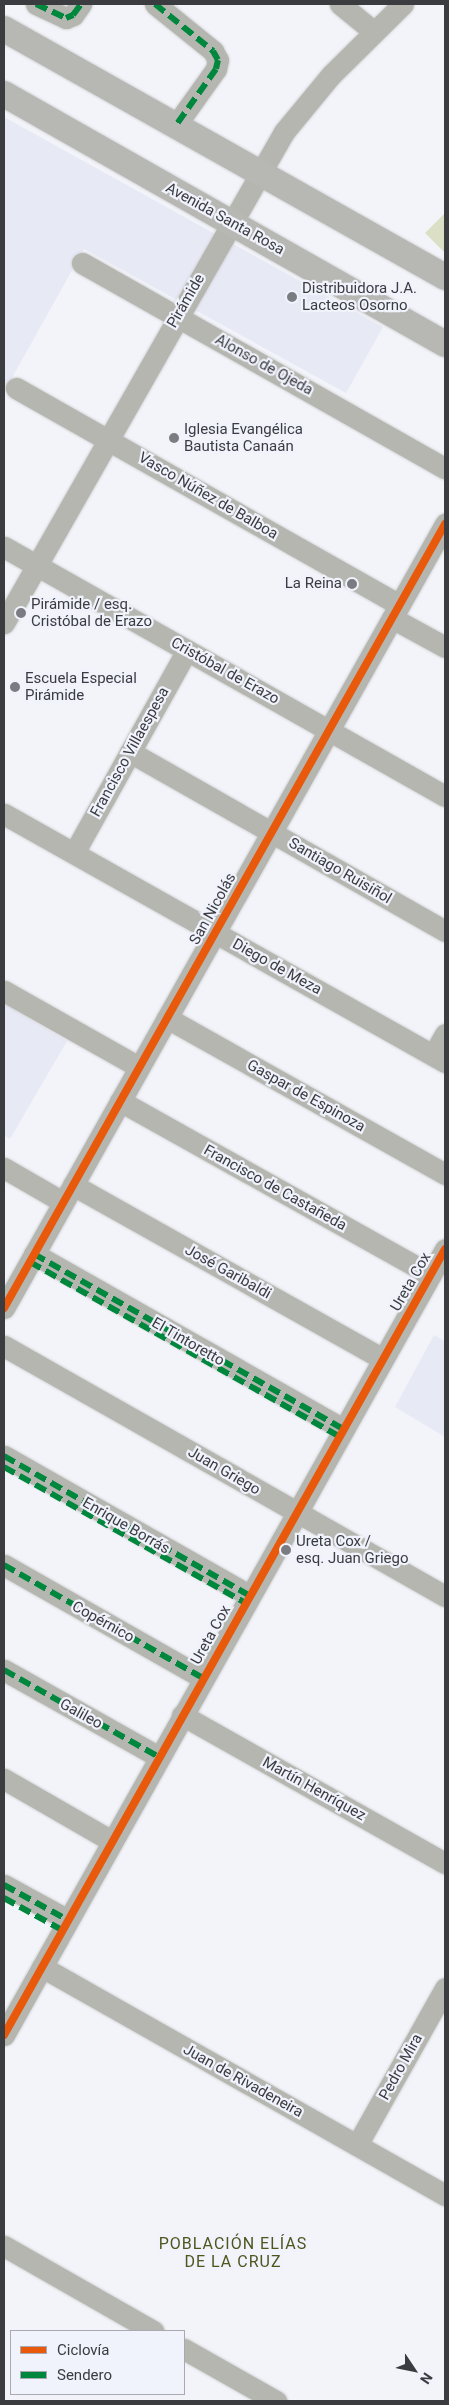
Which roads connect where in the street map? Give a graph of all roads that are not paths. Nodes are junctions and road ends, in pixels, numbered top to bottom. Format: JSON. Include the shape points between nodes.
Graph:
{"nodes":[{"id":1,"x":36,"y":4,"type":"edge"},
{"id":2,"x":80,"y":4,"type":"edge"},
{"id":3,"x":155,"y":4,"type":"edge"},
{"id":4,"x":340,"y":4,"type":"edge"},
{"id":5,"x":402,"y":4,"type":"edge"},
{"id":6,"x":4,"y":29,"type":"edge"},
{"id":7,"x":373,"y":30,"type":"junction"},
{"id":8,"x":4,"y":94,"type":"edge"},
{"id":9,"x":176,"y":125,"type":"junction"},
{"id":10,"x":260,"y":172,"type":"junction"},
{"id":11,"x":231,"y":222,"type":"junction"},
{"id":12,"x":82,"y":263,"type":"dead end"},
{"id":13,"x":445,"y":277,"type":"edge"},
{"id":14,"x":177,"y":317,"type":"junction"},
{"id":15,"x":445,"y":344,"type":"edge"},
{"id":16,"x":16,"y":388,"type":"dead end"},
{"id":17,"x":108,"y":440,"type":"junction"},
{"id":18,"x":445,"y":468,"type":"edge"},
{"id":19,"x":445,"y":524,"type":"edge"},
{"id":20,"x":4,"y":547,"type":"edge"},
{"id":21,"x":36,"y":566,"type":"junction"},
{"id":22,"x":396,"y":611,"type":"junction"},
{"id":23,"x":4,"y":623,"type":"edge"},
{"id":24,"x":445,"y":648,"type":"edge"},
{"id":25,"x":186,"y":650,"type":"junction"},
{"id":26,"x":329,"y":730,"type":"junction"},
{"id":27,"x":130,"y":752,"type":"junction"},
{"id":28,"x":445,"y":796,"type":"edge"},
{"id":29,"x":4,"y":814,"type":"edge"},
{"id":30,"x":272,"y":832,"type":"junction"},
{"id":31,"x":74,"y":853,"type":"junction"},
{"id":32,"x":445,"y":931,"type":"edge"},
{"id":33,"x":215,"y":933,"type":"junction"},
{"id":34,"x":4,"y":991,"type":"edge"},
{"id":35,"x":167,"y":1018,"type":"junction"},
{"id":36,"x":445,"y":1034,"type":"edge"},
{"id":37,"x":439,"y":1059,"type":"edge"},
{"id":38,"x":140,"y":1067,"type":"junction"},
{"id":39,"x":120,"y":1101,"type":"junction"},
{"id":40,"x":4,"y":1168,"type":"edge"},
{"id":41,"x":445,"y":1174,"type":"edge"},
{"id":42,"x":68,"y":1193,"type":"junction"},
{"id":43,"x":445,"y":1249,"type":"edge"},
{"id":44,"x":32,"y":1258,"type":"junction"},
{"id":45,"x":431,"y":1275,"type":"junction"},
{"id":46,"x":4,"y":1308,"type":"edge"},
{"id":47,"x":4,"y":1346,"type":"edge"},
{"id":48,"x":383,"y":1359,"type":"junction"},
{"id":49,"x":341,"y":1433,"type":"junction"},
{"id":50,"x":4,"y":1456,"type":"edge"},
{"id":51,"x":4,"y":1468,"type":"edge"},
{"id":52,"x":296,"y":1512,"type":"junction"},
{"id":53,"x":4,"y":1565,"type":"edge"},
{"id":54,"x":445,"y":1596,"type":"edge"},
{"id":55,"x":247,"y":1600,"type":"junction"},
{"id":56,"x":4,"y":1670,"type":"edge"},
{"id":57,"x":203,"y":1678,"type":"junction"},
{"id":58,"x":182,"y":1715,"type":"junction"},
{"id":59,"x":159,"y":1757,"type":"junction"},
{"id":60,"x":4,"y":1779,"type":"edge"},
{"id":61,"x":112,"y":1841,"type":"junction"},
{"id":62,"x":445,"y":1863,"type":"edge"},
{"id":63,"x":4,"y":1885,"type":"edge"},
{"id":64,"x":4,"y":1898,"type":"edge"},
{"id":65,"x":65,"y":1925,"type":"junction"},
{"id":66,"x":42,"y":1967,"type":"junction"},
{"id":67,"x":445,"y":1988,"type":"edge"},
{"id":68,"x":4,"y":2035,"type":"edge"},
{"id":69,"x":357,"y":2145,"type":"junction"},
{"id":70,"x":445,"y":2195,"type":"edge"},
{"id":71,"x":4,"y":2246,"type":"edge"},
{"id":72,"x":151,"y":2330,"type":"edge"},
{"id":73,"x":185,"y":2350,"type":"edge"},
{"id":74,"x":276,"y":2401,"type":"edge"}],
"edges":[{"from":1,"to":2,"type":"street","via":[[66,18],[73,15]]},
{"from":3,"to":9,"type":"street","via":[[213,51],[218,60],[216,69]]},
{"from":4,"to":7,"type":"street"},
{"from":5,"to":7,"type":"street","name":"Pirámide"},
{"from":6,"to":9,"type":"main road"},
{"from":7,"to":10,"type":"street","name":"Pirámide","via":[[298,113]]},
{"from":8,"to":11,"type":"main road","name":"Avenida Santa Rosa"},
{"from":9,"to":10,"type":"main road"},
{"from":10,"to":11,"type":"street","name":"Pirámide"},
{"from":10,"to":13,"type":"main road"},
{"from":11,"to":14,"type":"street","name":"Pirámide"},
{"from":11,"to":15,"type":"main road","name":"Avenida Santa Rosa"},
{"from":12,"to":14,"type":"street","name":"Alonso de Ojeda"},
{"from":14,"to":17,"type":"street","name":"Pirámide"},
{"from":14,"to":18,"type":"street","name":"Alonso de Ojeda"},
{"from":16,"to":17,"type":"street","name":"Vasco Núñez de Balboa"},
{"from":17,"to":21,"type":"street","name":"Pirámide"},
{"from":17,"to":22,"type":"street","name":"Vasco Núñez de Balboa"},
{"from":19,"to":22,"type":"street","name":"San Nicolás"},
{"from":20,"to":21,"type":"street","name":"Cristóbal de Erazo"},
{"from":21,"to":23,"type":"street","name":"Pirámide"},
{"from":21,"to":25,"type":"street","name":"Cristóbal de Erazo"},
{"from":22,"to":24,"type":"street","name":"Vasco Núñez de Balboa"},
{"from":22,"to":26,"type":"street","name":"San Nicolás"},
{"from":25,"to":26,"type":"street","name":"Cristóbal de Erazo"},
{"from":25,"to":27,"type":"street","name":"Francisco Villaespesa"},
{"from":26,"to":28,"type":"street","name":"Cristóbal de Erazo"},
{"from":26,"to":30,"type":"street","name":"San Nicolás"},
{"from":27,"to":30,"type":"street","name":"Santiago Ruisiñol"},
{"from":27,"to":31,"type":"street","name":"Francisco Villaespesa"},
{"from":29,"to":31,"type":"street","name":"Diego de Meza"},
{"from":30,"to":32,"type":"street","name":"Santiago Ruisiñol"},
{"from":30,"to":33,"type":"street","name":"San Nicolás"},
{"from":31,"to":33,"type":"street","name":"Diego de Meza"},
{"from":33,"to":35,"type":"street","name":"San Nicolás"},
{"from":33,"to":37,"type":"street","name":"Diego de Meza"},
{"from":34,"to":38,"type":"street"},
{"from":35,"to":38,"type":"street","name":"San Nicolás"},
{"from":35,"to":41,"type":"street","name":"Gaspar de Espinoza"},
{"from":36,"to":37,"type":"street"},
{"from":38,"to":39,"type":"street","name":"San Nicolás"},
{"from":39,"to":42,"type":"street","name":"San Nicolás"},
{"from":39,"to":45,"type":"street","name":"Francisco de Castañeda"},
{"from":40,"to":42,"type":"street"},
{"from":42,"to":44,"type":"street","name":"San Nicolás"},
{"from":42,"to":48,"type":"street","name":"José Garibaldi"},
{"from":43,"to":45,"type":"street","name":"Ureta Cox"},
{"from":44,"to":46,"type":"street","name":"San Nicolás"},
{"from":44,"to":49,"type":"street","name":"El Tintoretto"},
{"from":45,"to":48,"type":"street","name":"Ureta Cox"},
{"from":47,"to":52,"type":"street","name":"Juan Griego"},
{"from":48,"to":49,"type":"street","name":"Ureta Cox"},
{"from":49,"to":52,"type":"street","name":"Ureta Cox"},
{"from":50,"to":55,"type":"street","name":"Enrique Borrás"},
{"from":51,"to":55,"type":"street","name":"Enrique Borrás"},
{"from":52,"to":54,"type":"street","name":"Juan Griego"},
{"from":52,"to":55,"type":"street","name":"Ureta Cox"},
{"from":53,"to":57,"type":"street","name":"Copérnico"},
{"from":55,"to":57,"type":"street","name":"Ureta Cox"},
{"from":56,"to":59,"type":"street","name":"Galileo"},
{"from":57,"to":58,"type":"street","name":"Ureta Cox"},
{"from":58,"to":59,"type":"street","name":"Ureta Cox"},
{"from":58,"to":62,"type":"street","name":"Martín Henríquez"},
{"from":59,"to":61,"type":"street","name":"Ureta Cox"},
{"from":60,"to":61,"type":"street"},
{"from":61,"to":65,"type":"street","name":"Ureta Cox"},
{"from":63,"to":65,"type":"street"},
{"from":64,"to":65,"type":"street"},
{"from":65,"to":66,"type":"street","name":"Ureta Cox"},
{"from":66,"to":68,"type":"street","name":"Ureta Cox"},
{"from":66,"to":69,"type":"street","name":"Juan de Rivadeneira"},
{"from":67,"to":69,"type":"street","name":"Pedro Mira"},
{"from":69,"to":70,"type":"street","name":"Juan de Rivadeneira"},
{"from":71,"to":72,"type":"street"},
{"from":73,"to":74,"type":"street"}]}
